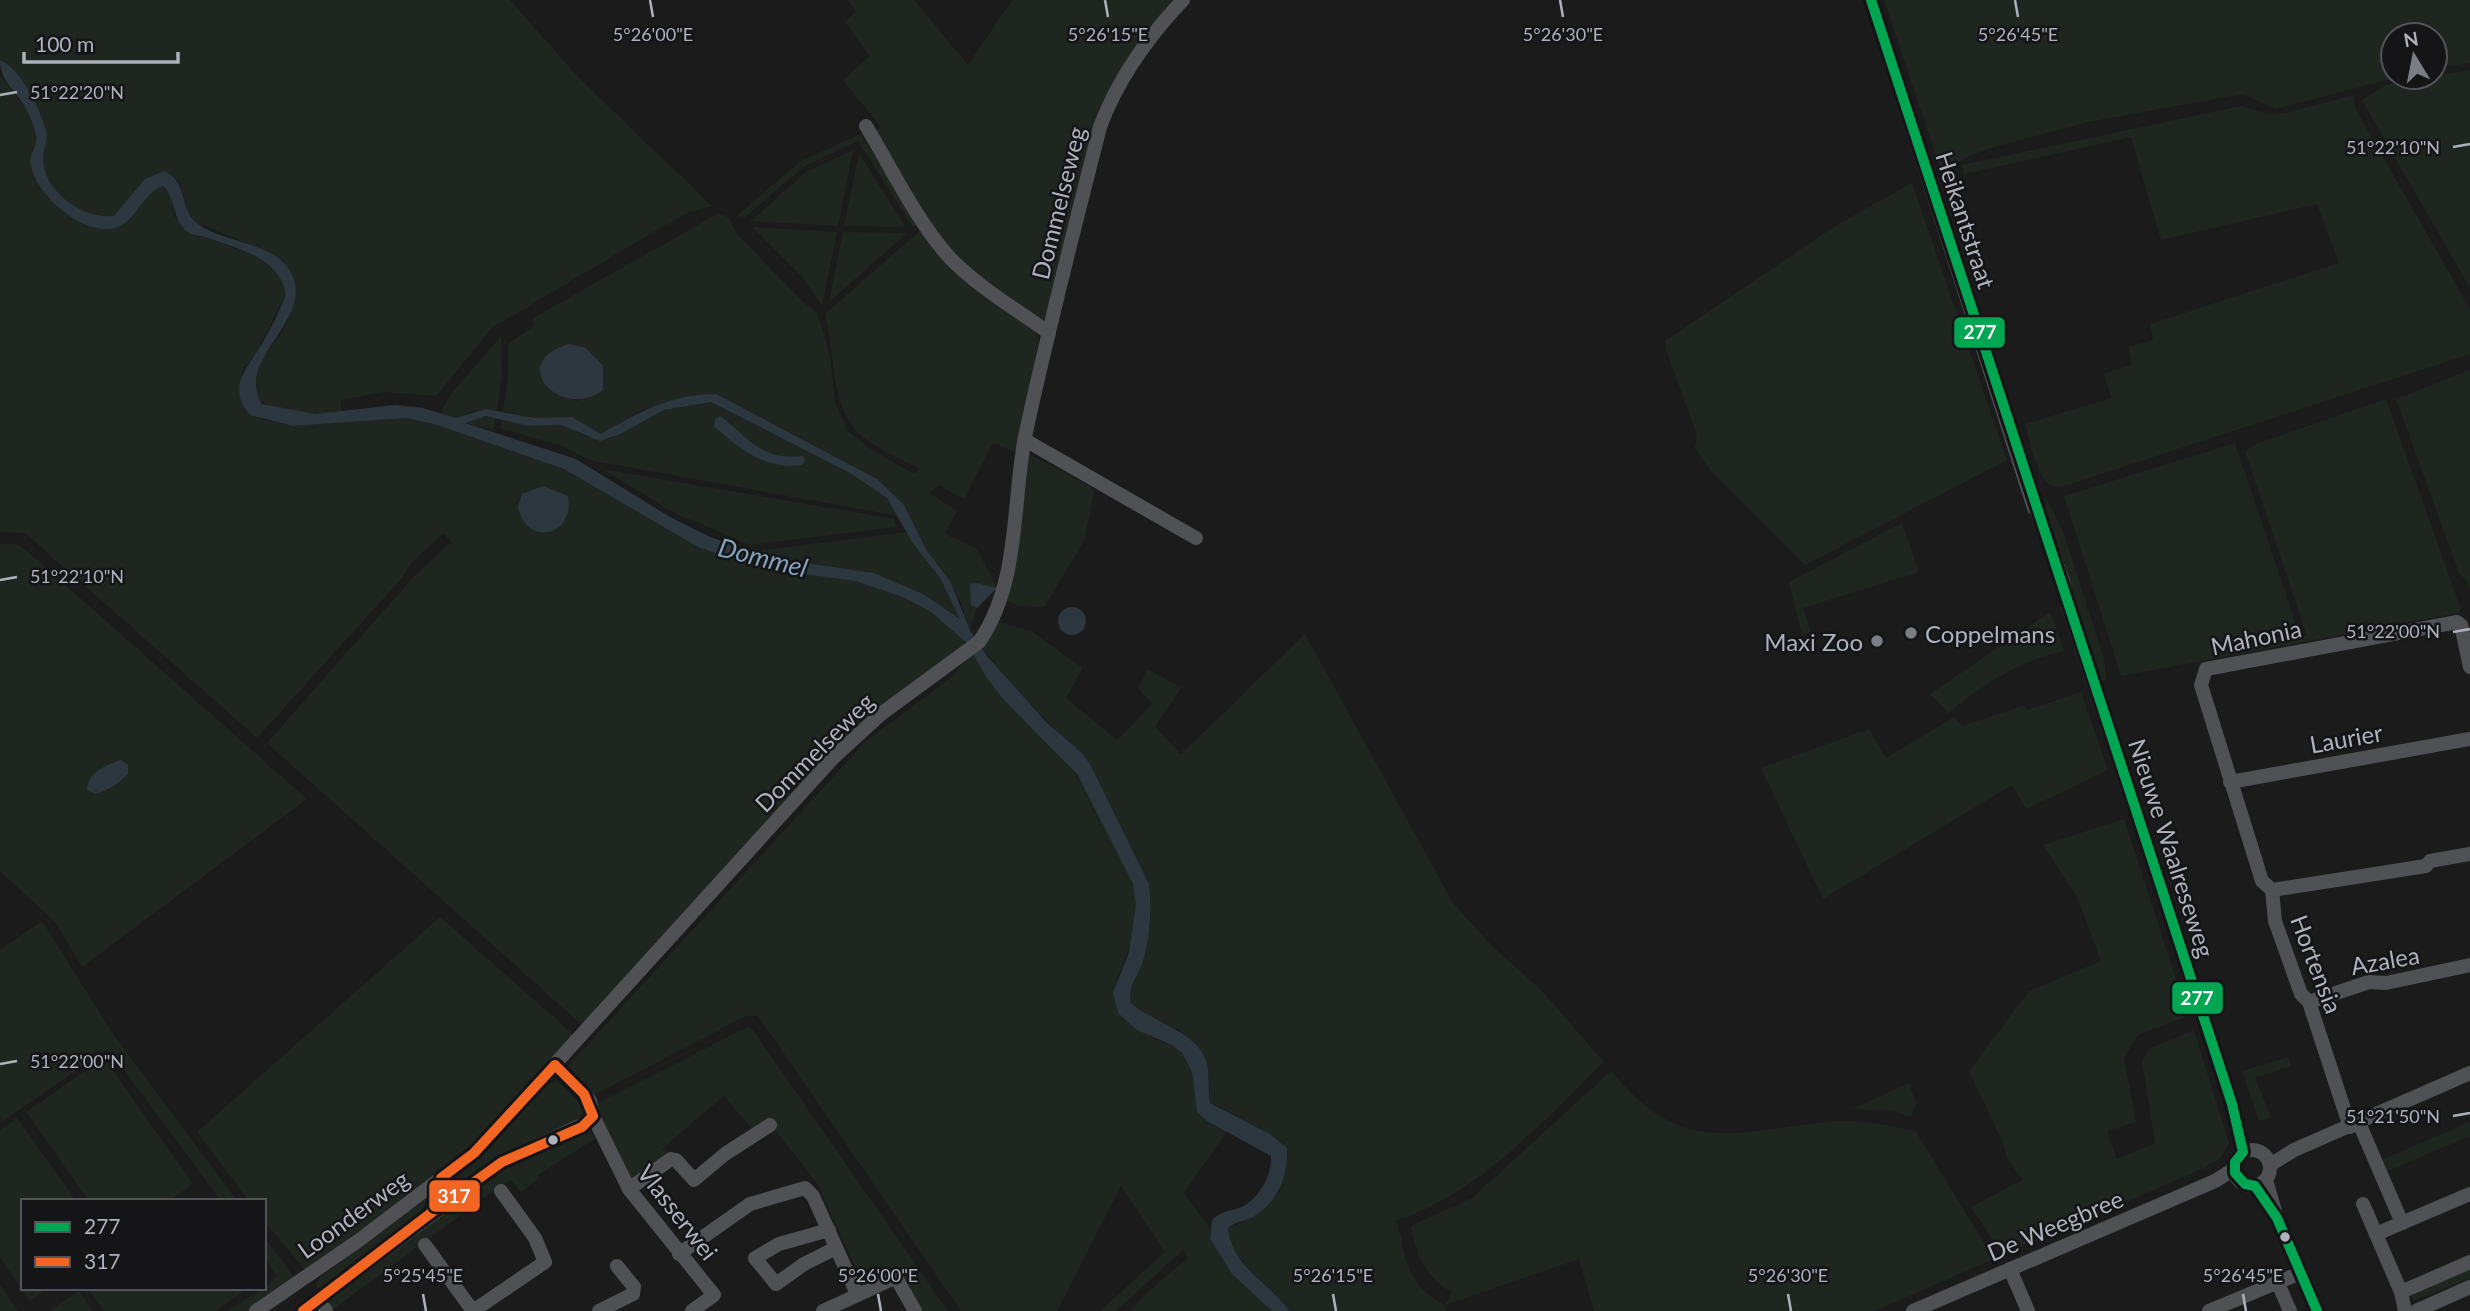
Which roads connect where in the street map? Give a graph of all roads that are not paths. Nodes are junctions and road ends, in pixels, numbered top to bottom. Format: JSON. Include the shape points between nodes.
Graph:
{"nodes":[{"id":1,"x":1183,"y":0,"type":"edge"},
{"id":2,"x":1871,"y":0,"type":"edge"},
{"id":3,"x":866,"y":126,"type":"dead end"},
{"id":4,"x":1049,"y":333,"type":"junction"},
{"id":5,"x":1025,"y":440,"type":"junction"},
{"id":6,"x":2018,"y":454,"type":"joint"},
{"id":7,"x":1196,"y":538,"type":"dead end"},
{"id":8,"x":2470,"y":667,"type":"edge"},
{"id":9,"x":2470,"y":739,"type":"edge"},
{"id":10,"x":2230,"y":782,"type":"junction"},
{"id":11,"x":2470,"y":854,"type":"edge"},
{"id":12,"x":2272,"y":890,"type":"junction"},
{"id":13,"x":2470,"y":965,"type":"edge"},
{"id":14,"x":2309,"y":1002,"type":"junction"},
{"id":15,"x":555,"y":1065,"type":"junction"},
{"id":16,"x":2470,"y":1073,"type":"edge"},
{"id":17,"x":593,"y":1116,"type":"junction"},
{"id":18,"x":769,"y":1125,"type":"dead end"},
{"id":19,"x":2355,"y":1125,"type":"junction"},
{"id":20,"x":2258,"y":1156,"type":"junction"},
{"id":21,"x":2236,"y":1173,"type":"junction"},
{"id":22,"x":441,"y":1178,"type":"junction"},
{"id":23,"x":2260,"y":1183,"type":"junction"},
{"id":24,"x":629,"y":1189,"type":"junction"},
{"id":25,"x":501,"y":1191,"type":"dead end"},
{"id":26,"x":2470,"y":1194,"type":"edge"},
{"id":27,"x":2363,"y":1204,"type":"dead end"},
{"id":28,"x":430,"y":1217,"type":"junction"},
{"id":29,"x":2402,"y":1223,"type":"junction"},
{"id":30,"x":829,"y":1230,"type":"junction"},
{"id":31,"x":2376,"y":1234,"type":"junction"},
{"id":32,"x":425,"y":1245,"type":"dead end"},
{"id":33,"x":836,"y":1248,"type":"junction"},
{"id":34,"x":679,"y":1254,"type":"junction"},
{"id":35,"x":2470,"y":1262,"type":"edge"},
{"id":36,"x":617,"y":1265,"type":"dead end"},
{"id":37,"x":2010,"y":1269,"type":"junction"},
{"id":38,"x":2300,"y":1273,"type":"junction"},
{"id":39,"x":305,"y":1277,"type":"junction"},
{"id":40,"x":2277,"y":1281,"type":"junction"},
{"id":41,"x":2470,"y":1287,"type":"edge"},
{"id":42,"x":2401,"y":1292,"type":"junction"},
{"id":43,"x":857,"y":1294,"type":"junction"},
{"id":44,"x":323,"y":1306,"type":"edge"},
{"id":45,"x":1934,"y":1307,"type":"edge"},
{"id":46,"x":256,"y":1311,"type":"edge"},
{"id":47,"x":303,"y":1311,"type":"edge"},
{"id":48,"x":473,"y":1311,"type":"edge"},
{"id":49,"x":600,"y":1311,"type":"edge"},
{"id":50,"x":692,"y":1311,"type":"edge"},
{"id":51,"x":824,"y":1311,"type":"edge"},
{"id":52,"x":915,"y":1311,"type":"edge"},
{"id":53,"x":1913,"y":1311,"type":"edge"},
{"id":54,"x":2028,"y":1311,"type":"edge"},
{"id":55,"x":2209,"y":1311,"type":"edge"},
{"id":56,"x":2290,"y":1311,"type":"edge"},
{"id":57,"x":2317,"y":1311,"type":"edge"},
{"id":58,"x":2405,"y":1311,"type":"edge"},
{"id":59,"x":2416,"y":1311,"type":"edge"}],
"edges":[{"from":1,"to":4,"type":"street","name":"Dommelseweg","via":[[1114,90],[1100,127]]},
{"from":2,"to":6,"type":"street","name":"Heikantstraat"},
{"from":3,"to":4,"type":"street","via":[[951,258]]},
{"from":4,"to":5,"type":"street","name":"Dommelseweg"},
{"from":5,"to":7,"type":"street"},
{"from":5,"to":15,"type":"street","name":"Dommelseweg","via":[[1008,570],[999,605],[974,645],[891,706],[834,757]]},
{"from":6,"to":20,"type":"street","name":"Nieuwe Waalreseweg","via":[[2060,569],[2068,606],[2232,1104]]},
{"from":8,"to":10,"type":"street","name":"Mahonia","via":[[2457,622],[2206,669],[2201,685]]},
{"from":9,"to":10,"type":"street","name":"Laurier"},
{"from":10,"to":12,"type":"street","name":"Mahonia","via":[[2262,881]]},
{"from":11,"to":12,"type":"street","name":"Hortensia","via":[[2430,861],[2426,866]]},
{"from":12,"to":14,"type":"street","name":"Hortensia","via":[[2279,933],[2301,994]]},
{"from":13,"to":14,"type":"street","name":"Azalea","via":[[2386,983],[2369,982]]},
{"from":14,"to":19,"type":"street","name":"Hortensia"},
{"from":15,"to":17,"type":"street","name":"Vlasserwei","via":[[590,1101]]},
{"from":15,"to":22,"type":"street","name":"Loonderweg","via":[[474,1153]]},
{"from":16,"to":19,"type":"street"},
{"from":17,"to":24,"type":"street","name":"Vlasserwei"},
{"from":17,"to":28,"type":"street","via":[[582,1127],[502,1162]]},
{"from":18,"to":24,"type":"street","via":[[694,1180],[671,1159]]},
{"from":19,"to":20,"type":"street","via":[[2294,1150]]},
{"from":19,"to":29,"type":"street","name":"Hortensia"},
{"from":20,"to":21,"type":"street"},
{"from":20,"to":23,"type":"street"},
{"from":21,"to":23,"type":"street","via":[[2245,1184]]},
{"from":21,"to":37,"type":"street","name":"De Weegbree"},
{"from":22,"to":28,"type":"street","name":"Loonderweg"},
{"from":22,"to":39,"type":"street","name":"Loonderweg"},
{"from":23,"to":38,"type":"street"},
{"from":24,"to":34,"type":"street","name":"Vlasserwei"},
{"from":25,"to":48,"type":"street","via":[[535,1238],[545,1262]]},
{"from":26,"to":29,"type":"street"},
{"from":27,"to":31,"type":"street"},
{"from":28,"to":44,"type":"street"},
{"from":29,"to":31,"type":"street"},
{"from":30,"to":33,"type":"street"},
{"from":30,"to":33,"type":"street","via":[[779,1244],[755,1258],[776,1284]]},
{"from":30,"to":34,"type":"street","via":[[805,1188],[750,1204]]},
{"from":31,"to":42,"type":"street"},
{"from":32,"to":48,"type":"street"},
{"from":33,"to":43,"type":"street"},
{"from":34,"to":50,"type":"street","name":"Vlasserwei","via":[[714,1294]]},
{"from":35,"to":42,"type":"street"},
{"from":36,"to":49,"type":"street","via":[[634,1287],[633,1294]]},
{"from":37,"to":45,"type":"street","name":"De Weegbree"},
{"from":37,"to":54,"type":"street"},
{"from":38,"to":40,"type":"street"},
{"from":38,"to":57,"type":"street"},
{"from":39,"to":44,"type":"street"},
{"from":39,"to":46,"type":"street","name":"Loonderweg"},
{"from":40,"to":55,"type":"street"},
{"from":40,"to":56,"type":"street"},
{"from":41,"to":59,"type":"street"},
{"from":42,"to":58,"type":"street"},
{"from":43,"to":51,"type":"street"},
{"from":43,"to":52,"type":"street","via":[[891,1279],[898,1281]]},
{"from":44,"to":47,"type":"street"},
{"from":45,"to":53,"type":"street","name":"De Weegbree"}]}
